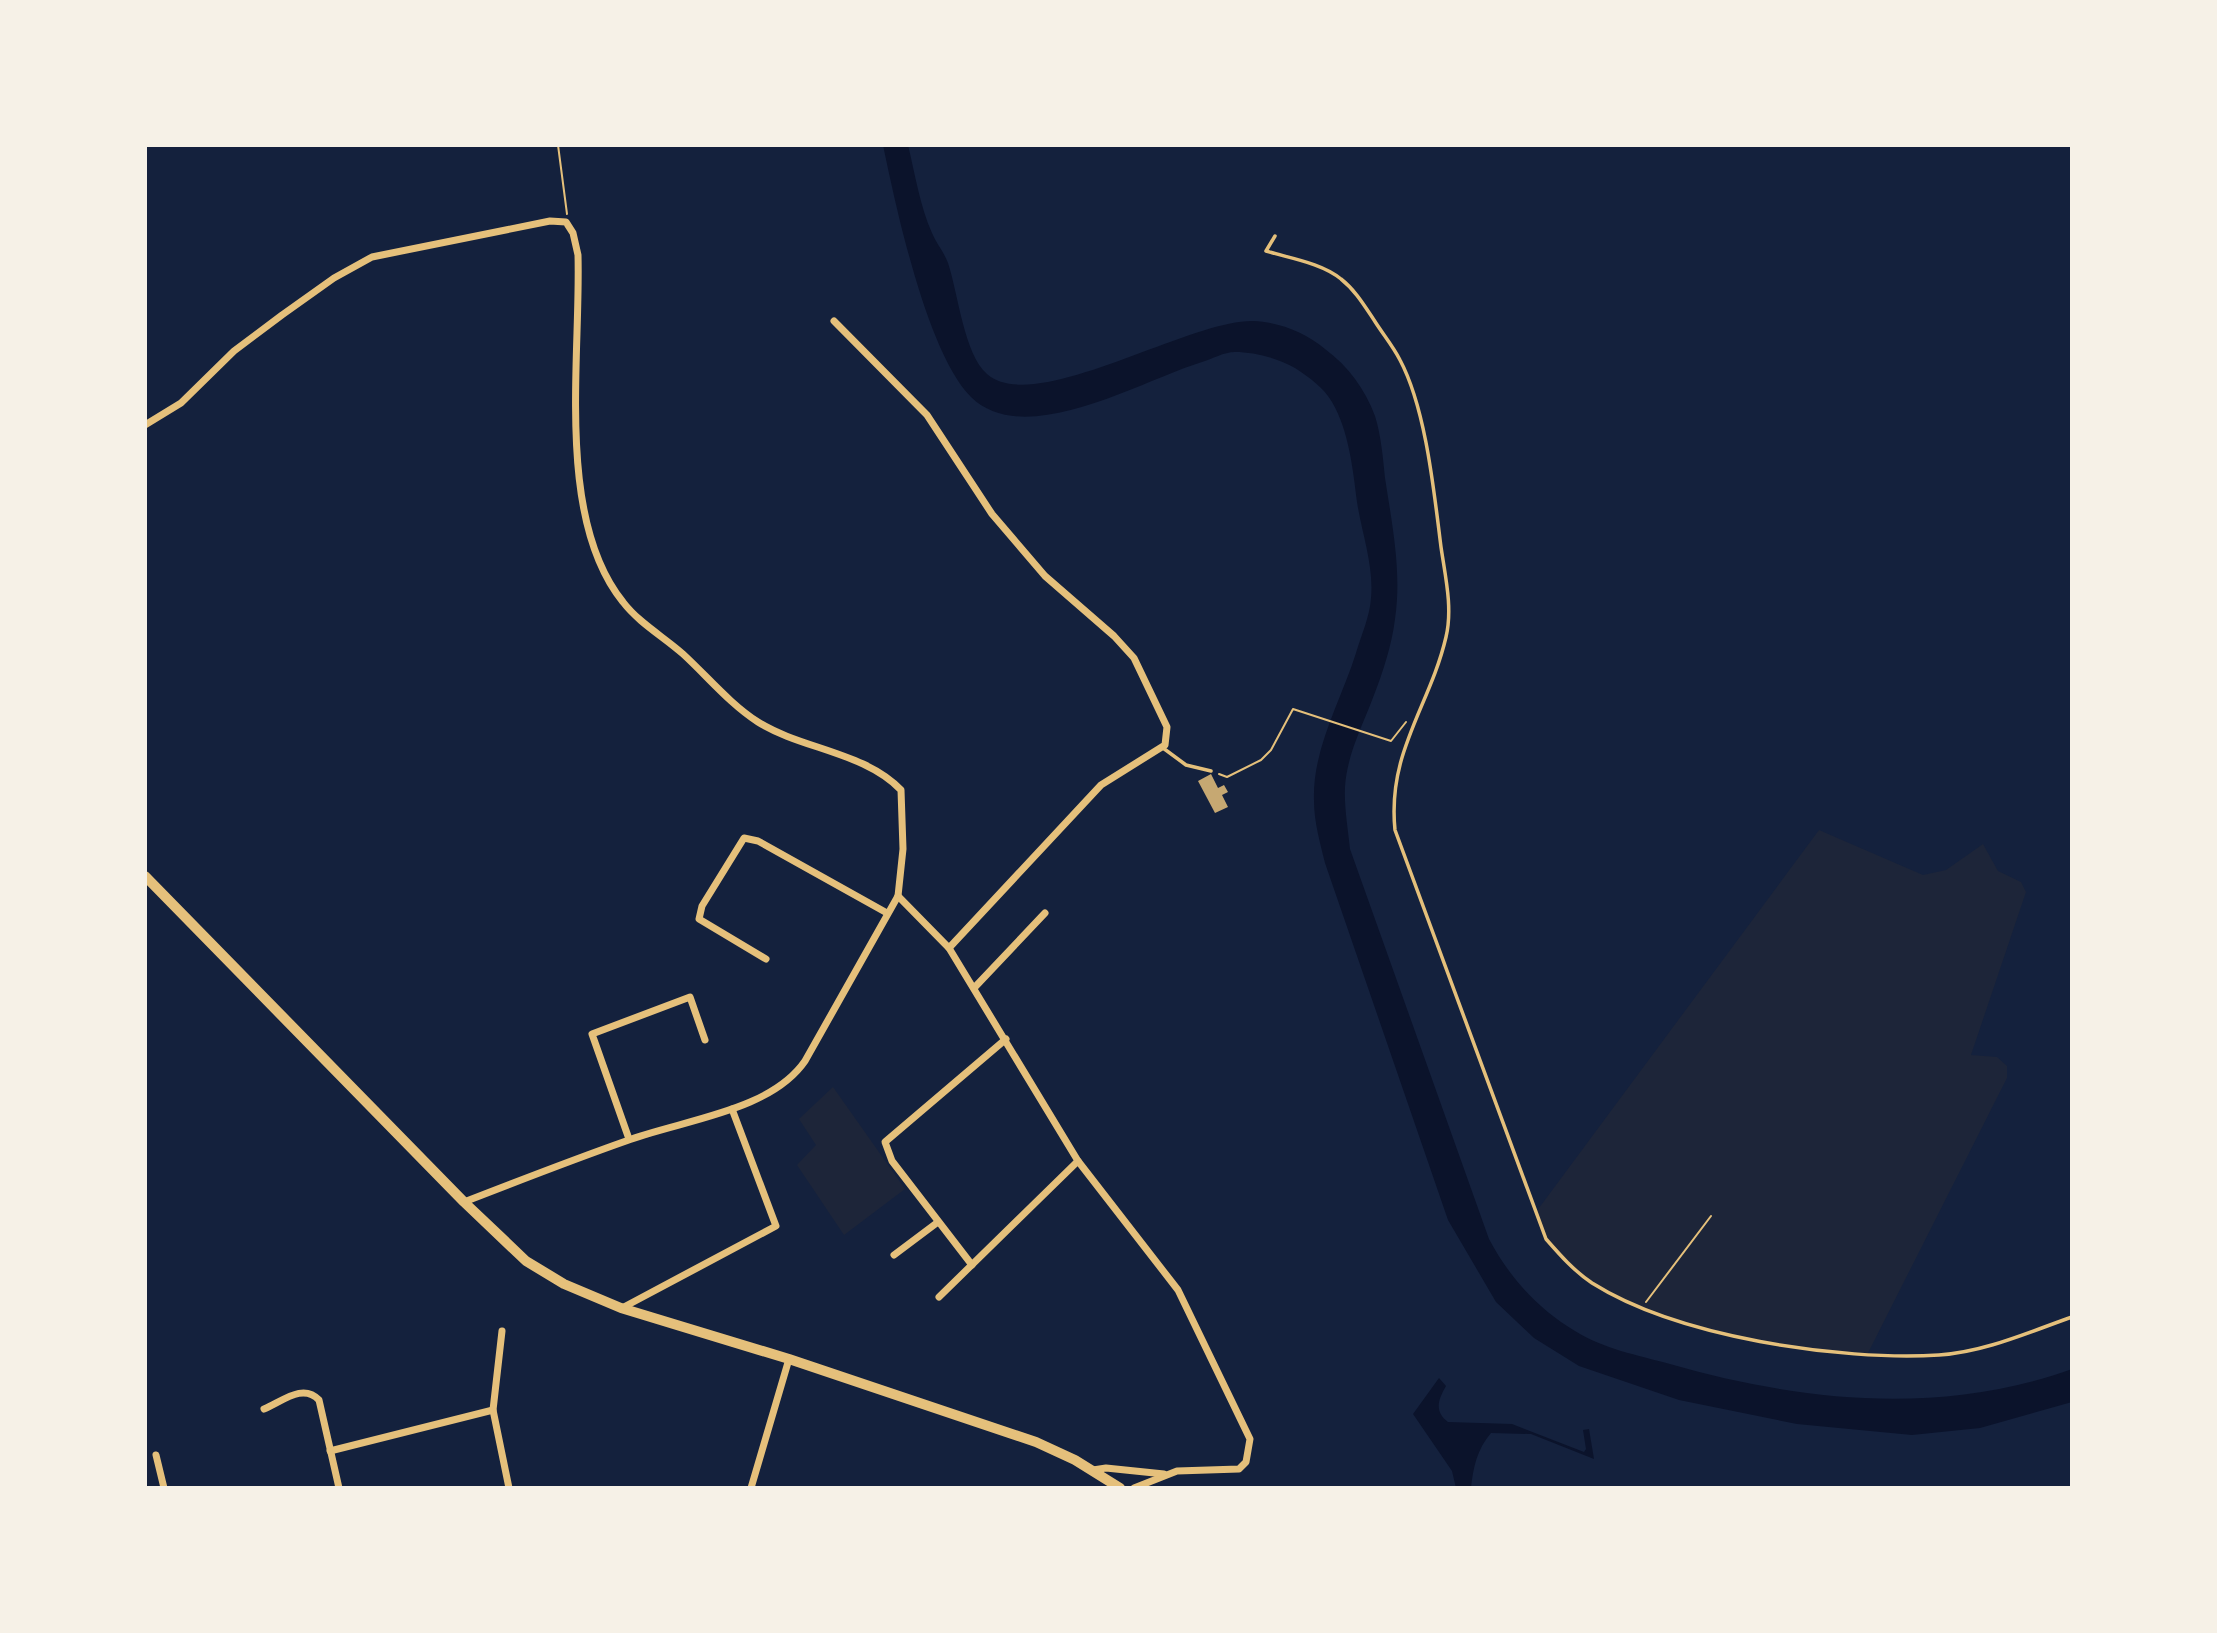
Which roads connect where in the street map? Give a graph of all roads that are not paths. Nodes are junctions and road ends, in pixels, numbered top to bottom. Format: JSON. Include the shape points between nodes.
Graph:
{"nodes":[{"id":1,"x":1275,"y":236,"type":"dead end"},
{"id":2,"x":834,"y":321,"type":"dead end"},
{"id":3,"x":145,"y":425,"type":"edge"},
{"id":4,"x":1163,"y":748,"type":"junction"},
{"id":5,"x":1211,"y":771,"type":"road end"},
{"id":6,"x":145,"y":876,"type":"edge"},
{"id":7,"x":898,"y":896,"type":"junction"},
{"id":8,"x":887,"y":913,"type":"junction"},
{"id":9,"x":1045,"y":913,"type":"dead end"},
{"id":10,"x":949,"y":948,"type":"junction"},
{"id":11,"x":765,"y":959,"type":"dead end"},
{"id":12,"x":975,"y":987,"type":"junction"},
{"id":13,"x":1006,"y":1039,"type":"junction"},
{"id":14,"x":705,"y":1040,"type":"dead end"},
{"id":15,"x":732,"y":1109,"type":"junction"},
{"id":16,"x":629,"y":1139,"type":"junction"},
{"id":17,"x":1078,"y":1161,"type":"junction"},
{"id":18,"x":464,"y":1202,"type":"junction"},
{"id":19,"x":938,"y":1222,"type":"junction"},
{"id":20,"x":894,"y":1255,"type":"dead end"},
{"id":21,"x":972,"y":1265,"type":"junction"},
{"id":22,"x":939,"y":1297,"type":"dead end"},
{"id":23,"x":621,"y":1308,"type":"junction"},
{"id":24,"x":2072,"y":1317,"type":"edge"},
{"id":25,"x":502,"y":1331,"type":"dead end"},
{"id":26,"x":789,"y":1359,"type":"junction"},
{"id":27,"x":264,"y":1409,"type":"dead end"},
{"id":28,"x":493,"y":1410,"type":"junction"},
{"id":29,"x":330,"y":1451,"type":"junction"},
{"id":30,"x":156,"y":1455,"type":"dead end"},
{"id":31,"x":1093,"y":1470,"type":"junction"},
{"id":32,"x":1165,"y":1474,"type":"junction"},
{"id":33,"x":164,"y":1488,"type":"edge"},
{"id":34,"x":339,"y":1488,"type":"edge"},
{"id":35,"x":509,"y":1488,"type":"edge"},
{"id":36,"x":751,"y":1488,"type":"edge"},
{"id":37,"x":1120,"y":1488,"type":"edge"},
{"id":38,"x":1134,"y":1488,"type":"edge"}],
"edges":[{"from":1,"to":24,"type":"lane","via":[[1266,251],[1325,270],[1358,296],[1400,360],[1412,388],[1434,494],[1449,612],[1447,636],[1414,717],[1396,779],[1395,830],[1543,1230],[1564,1261],[1592,1282],[1642,1307],[1758,1341],[1854,1353],[1927,1355],[1990,1346]]},
{"from":2,"to":4,"type":"street","via":[[927,415],[992,514],[1037,568],[1127,649],[1167,727]]},
{"from":3,"to":7,"type":"street","via":[[181,403],[234,351],[282,315],[372,257],[550,221],[566,222],[578,255],[576,411],[589,539],[621,600],[740,709],[760,724],[878,773],[901,790],[903,849]]},
{"from":4,"to":5,"type":"lane","via":[[1186,765]]},
{"from":4,"to":10,"type":"street","via":[[1101,785]]},
{"from":6,"to":18,"type":"main road"},
{"from":7,"to":8,"type":"street"},
{"from":7,"to":10,"type":"street"},
{"from":8,"to":11,"type":"street","via":[[752,838],[744,838],[702,906],[699,919]]},
{"from":8,"to":15,"type":"street","via":[[798,1071]]},
{"from":9,"to":12,"type":"street"},
{"from":10,"to":12,"type":"street"},
{"from":12,"to":13,"type":"street"},
{"from":13,"to":17,"type":"street"},
{"from":13,"to":19,"type":"street","via":[[884,1142],[892,1161]]},
{"from":14,"to":16,"type":"street","via":[[690,997],[592,1034]]},
{"from":15,"to":16,"type":"street"},
{"from":15,"to":23,"type":"street","via":[[776,1226]]},
{"from":16,"to":18,"type":"street"},
{"from":17,"to":21,"type":"street"},
{"from":17,"to":32,"type":"street","via":[[1178,1290],[1250,1439],[1246,1462],[1239,1469]]},
{"from":18,"to":23,"type":"main road","via":[[526,1261],[564,1284]]},
{"from":19,"to":20,"type":"street"},
{"from":19,"to":21,"type":"street"},
{"from":21,"to":22,"type":"street"},
{"from":23,"to":26,"type":"main road"},
{"from":25,"to":28,"type":"street"},
{"from":26,"to":31,"type":"main road","via":[[1036,1442]]},
{"from":26,"to":36,"type":"street"},
{"from":27,"to":29,"type":"street","via":[[304,1391],[312,1392],[319,1400]]},
{"from":28,"to":29,"type":"street"},
{"from":28,"to":35,"type":"street"},
{"from":29,"to":34,"type":"street"},
{"from":30,"to":33,"type":"street"},
{"from":31,"to":32,"type":"street"},
{"from":31,"to":37,"type":"main road"},
{"from":32,"to":38,"type":"street"}]}
